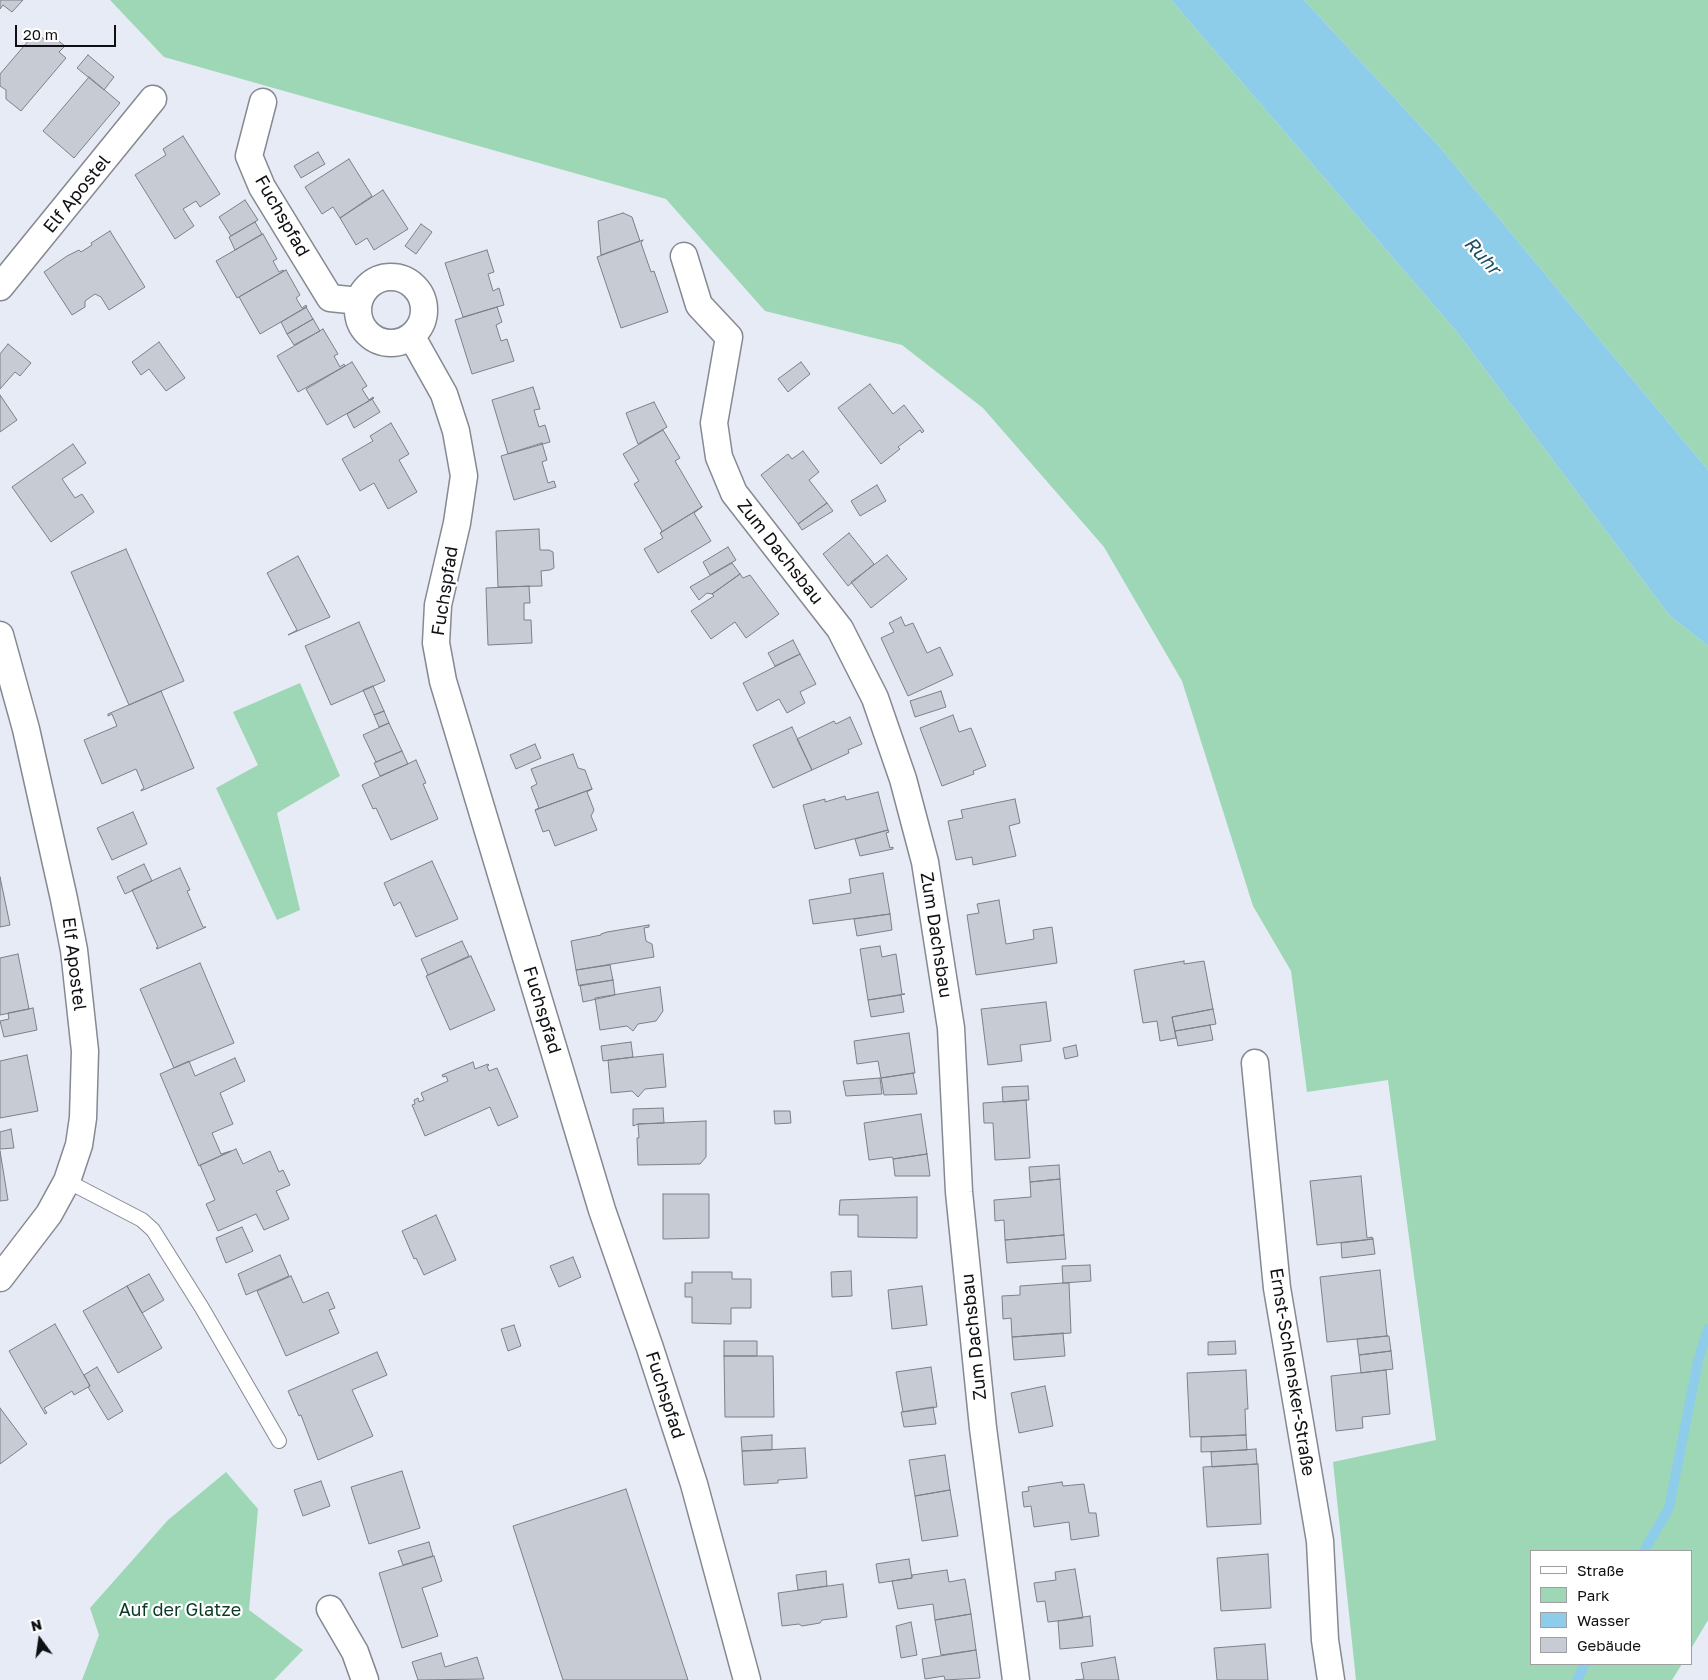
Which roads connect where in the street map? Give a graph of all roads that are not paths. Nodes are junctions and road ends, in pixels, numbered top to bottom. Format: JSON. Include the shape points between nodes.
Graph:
{"nodes":[{"id":1,"x":154,"y":99,"type":"dead end"},
{"id":2,"x":263,"y":102,"type":"dead end"},
{"id":3,"x":684,"y":256,"type":"dead end"},
{"id":4,"x":0,"y":287,"type":"edge"},
{"id":5,"x":359,"y":301,"type":"junction"},
{"id":6,"x":412,"y":338,"type":"junction"},
{"id":7,"x":0,"y":635,"type":"edge"},
{"id":8,"x":1255,"y":1063,"type":"dead end"},
{"id":9,"x":67,"y":1181,"type":"junction"},
{"id":10,"x":0,"y":1278,"type":"edge"},
{"id":11,"x":279,"y":1441,"type":"dead end"},
{"id":12,"x":330,"y":1609,"type":"dead end"},
{"id":13,"x":365,"y":1680,"type":"edge"},
{"id":14,"x":747,"y":1680,"type":"edge"},
{"id":15,"x":1016,"y":1680,"type":"edge"},
{"id":16,"x":1331,"y":1680,"type":"edge"}],
"edges":[{"from":1,"to":4,"type":"street","name":"Elf Apostel"},
{"from":2,"to":5,"type":"street","name":"Fuchspfad","via":[[249,156],[262,186],[330,298]]},
{"from":3,"to":15,"type":"street","name":"Zum Dachsbau","via":[[700,305],[729,337],[714,423],[719,457],[734,493],[840,629],[876,698],[925,862],[950,1028],[959,1192],[984,1428]]},
{"from":5,"to":6,"type":"street","via":[[360,322],[375,340],[390,344]]},
{"from":5,"to":6,"type":"street","via":[[364,290],[381,278],[393,276],[414,285],[424,300],[425,312],[420,328]]},
{"from":6,"to":14,"type":"street","name":"Fuchspfad","via":[[444,394],[456,431],[464,476],[438,605],[436,643],[443,681],[602,1210],[694,1484]]},
{"from":7,"to":9,"type":"street","name":"Elf Apostel","via":[[51,834],[74,950],[85,1080],[79,1145]]},
{"from":8,"to":16,"type":"street","name":"Ernst-Schlensker-Straße","via":[[1277,1288],[1320,1541],[1325,1640]]},
{"from":9,"to":10,"type":"street","name":"Elf Apostel","via":[[49,1214]]},
{"from":9,"to":11,"type":"lane","via":[[142,1220],[152,1230],[202,1308]]},
{"from":12,"to":13,"type":"street","via":[[355,1652]]}]}
